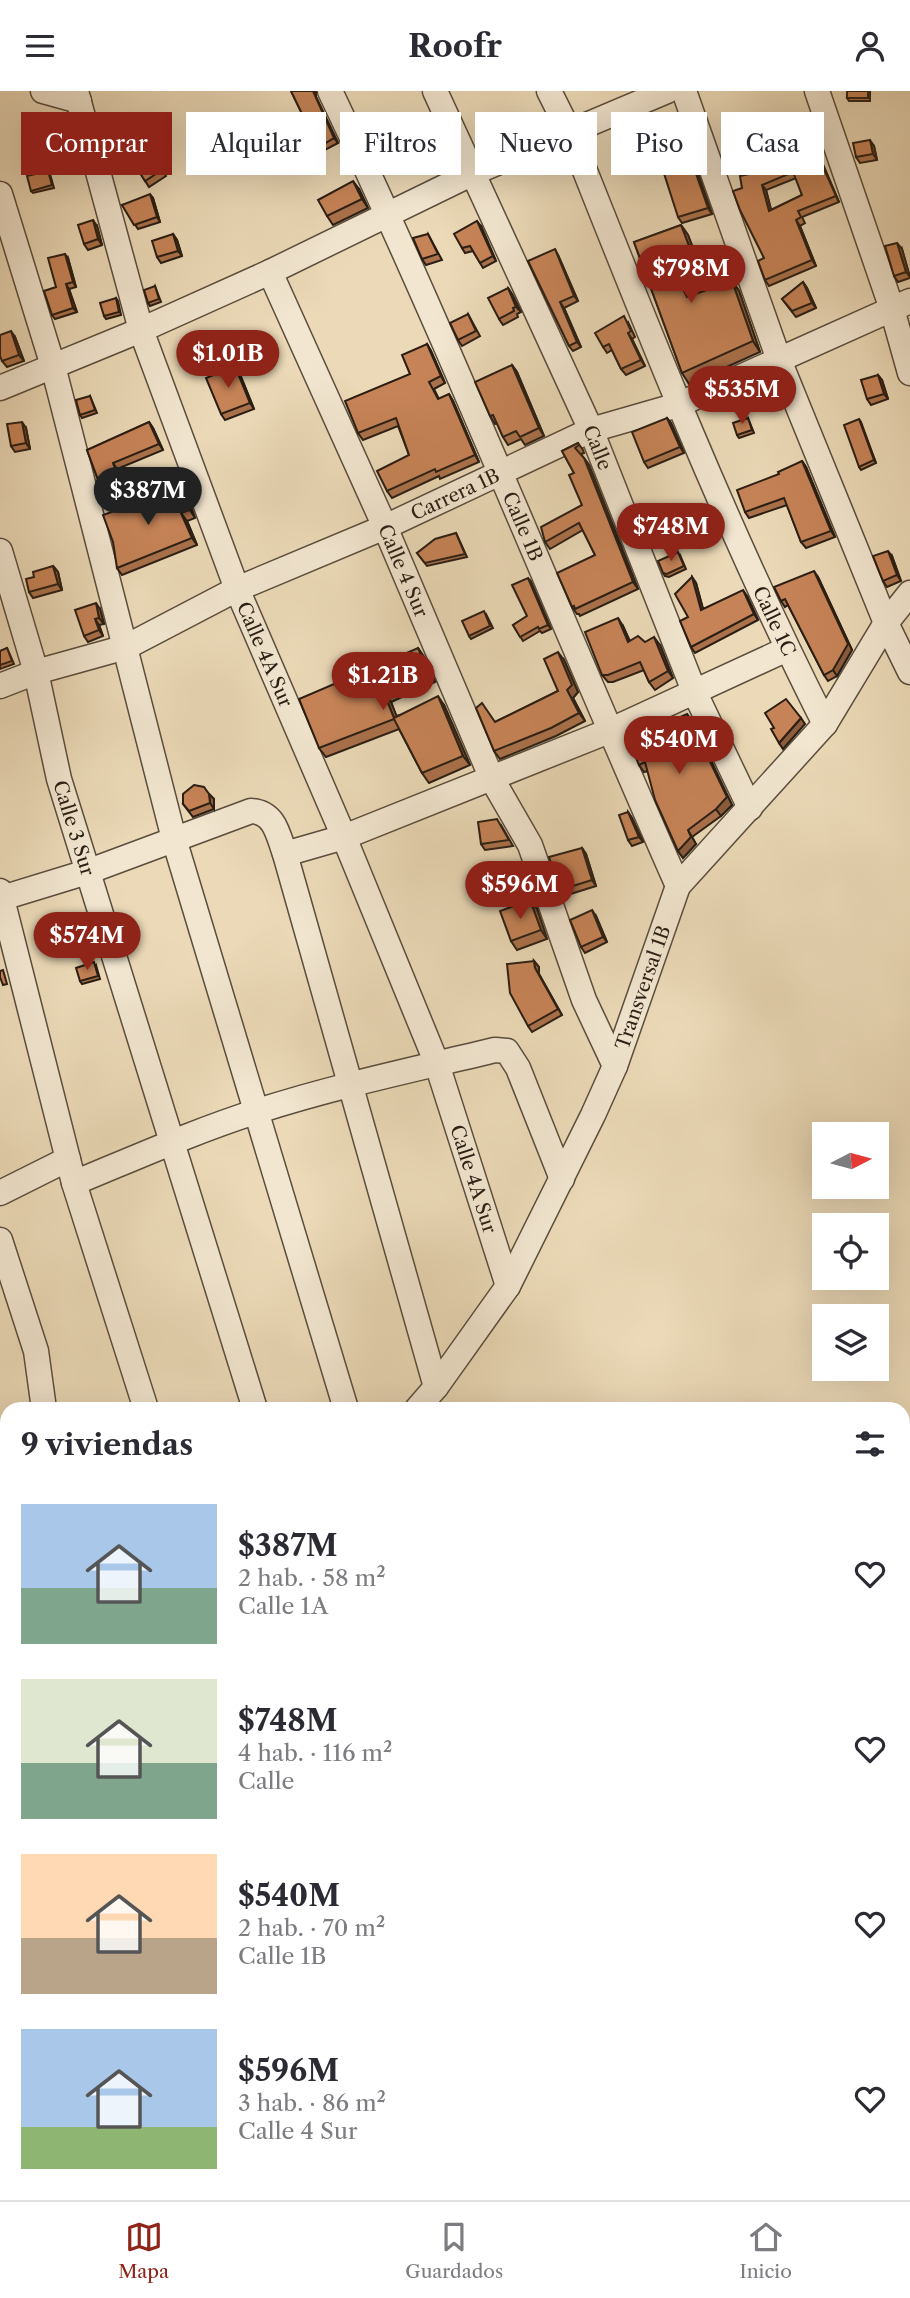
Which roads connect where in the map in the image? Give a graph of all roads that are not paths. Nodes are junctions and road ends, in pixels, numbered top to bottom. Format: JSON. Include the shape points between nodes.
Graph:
{"nodes":[{"id":1,"x":43,"y":91,"type":"edge"},
{"id":2,"x":331,"y":91,"type":"edge"},
{"id":3,"x":435,"y":91,"type":"edge"},
{"id":4,"x":549,"y":91,"type":"edge"},
{"id":5,"x":667,"y":91,"type":"edge"},
{"id":6,"x":684,"y":91,"type":"edge"},
{"id":7,"x":817,"y":91,"type":"edge"},
{"id":8,"x":78,"y":96,"type":"edge"},
{"id":9,"x":559,"y":112,"type":"edge"},
{"id":10,"x":597,"y":122,"type":"edge"},
{"id":11,"x":475,"y":172,"type":"edge"},
{"id":12,"x":472,"y":173,"type":"junction"},
{"id":13,"x":586,"y":175,"type":"edge"},
{"id":14,"x":0,"y":194,"type":"edge"},
{"id":15,"x":389,"y":214,"type":"junction"},
{"id":16,"x":270,"y":272,"type":"junction"},
{"id":17,"x":901,"y":305,"type":"edge"},
{"id":18,"x":141,"y":330,"type":"junction"},
{"id":19,"x":779,"y":360,"type":"junction"},
{"id":20,"x":53,"y":366,"type":"junction"},
{"id":21,"x":910,"y":373,"type":"edge"},
{"id":22,"x":0,"y":388,"type":"edge"},
{"id":23,"x":678,"y":405,"type":"junction"},
{"id":24,"x":591,"y":430,"type":"junction"},
{"id":25,"x":498,"y":472,"type":"junction"},
{"id":26,"x":385,"y":527,"type":"junction"},
{"id":27,"x":0,"y":551,"type":"edge"},
{"id":28,"x":237,"y":589,"type":"junction"},
{"id":29,"x":910,"y":593,"type":"edge"},
{"id":30,"x":886,"y":623,"type":"junction"},
{"id":31,"x":126,"y":647,"type":"junction"},
{"id":32,"x":787,"y":649,"type":"junction"},
{"id":33,"x":36,"y":672,"type":"junction"},
{"id":34,"x":910,"y":672,"type":"edge"},
{"id":35,"x":0,"y":686,"type":"edge"},
{"id":36,"x":694,"y":691,"type":"junction"},
{"id":37,"x":825,"y":724,"type":"junction"},
{"id":38,"x":609,"y":731,"type":"junction"},
{"id":39,"x":492,"y":779,"type":"junction"},
{"id":40,"x":750,"y":808,"type":"junction"},
{"id":41,"x":344,"y":837,"type":"junction"},
{"id":42,"x":174,"y":839,"type":"junction"},
{"id":43,"x":285,"y":854,"type":"junction"},
{"id":44,"x":87,"y":872,"type":"junction"},
{"id":45,"x":678,"y":886,"type":"junction"},
{"id":46,"x":1,"y":895,"type":"edge"},
{"id":47,"x":438,"y":1064,"type":"junction"},
{"id":48,"x":615,"y":1066,"type":"junction"},
{"id":49,"x":349,"y":1084,"type":"junction"},
{"id":50,"x":257,"y":1111,"type":"junction"},
{"id":51,"x":173,"y":1141,"type":"junction"},
{"id":52,"x":71,"y":1171,"type":"junction"},
{"id":53,"x":562,"y":1179,"type":"junction"},
{"id":54,"x":0,"y":1193,"type":"edge"},
{"id":55,"x":0,"y":1241,"type":"edge"},
{"id":56,"x":508,"y":1286,"type":"junction"},
{"id":57,"x":436,"y":1387,"type":"junction"},
{"id":58,"x":43,"y":1402,"type":"edge"},
{"id":59,"x":143,"y":1402,"type":"edge"},
{"id":60,"x":254,"y":1402,"type":"edge"},
{"id":61,"x":344,"y":1402,"type":"edge"},
{"id":62,"x":424,"y":1402,"type":"edge"}],
"edges":[{"from":1,"to":8,"type":"street"},
{"from":2,"to":15,"type":"street","name":"Calle 1B"},
{"from":3,"to":12,"type":"street","name":"Calle"},
{"from":4,"to":9,"type":"street","name":"Calle 1C"},
{"from":5,"to":10,"type":"street"},
{"from":6,"to":19,"type":"street"},
{"from":7,"to":17,"type":"street"},
{"from":8,"to":18,"type":"street","name":"Calle 4A Sur"},
{"from":11,"to":12,"type":"street"},
{"from":12,"to":15,"type":"street"},
{"from":12,"to":24,"type":"street","name":"Calle"},
{"from":13,"to":23,"type":"street","name":"Calle 1C"},
{"from":14,"to":20,"type":"street"},
{"from":15,"to":16,"type":"street"},
{"from":15,"to":25,"type":"street","name":"Calle 1B"},
{"from":16,"to":18,"type":"street"},
{"from":16,"to":26,"type":"street","name":"Calle 4 Sur"},
{"from":17,"to":19,"type":"street","name":"Carrera 1B"},
{"from":17,"to":21,"type":"street"},
{"from":18,"to":20,"type":"street"},
{"from":18,"to":28,"type":"street","name":"Calle 4A Sur"},
{"from":19,"to":23,"type":"street","name":"Carrera 1B"},
{"from":19,"to":30,"type":"street"},
{"from":20,"to":22,"type":"street"},
{"from":20,"to":31,"type":"street"},
{"from":23,"to":24,"type":"street","name":"Carrera 1B"},
{"from":23,"to":32,"type":"street","name":"Calle 1C"},
{"from":24,"to":25,"type":"street","name":"Carrera 1B"},
{"from":24,"to":36,"type":"street","name":"Calle"},
{"from":25,"to":26,"type":"street","name":"Carrera 1B"},
{"from":25,"to":38,"type":"street","name":"Calle 1B"},
{"from":26,"to":28,"type":"street","name":"Carrera 1B"},
{"from":26,"to":39,"type":"street","name":"Calle 4 Sur"},
{"from":27,"to":33,"type":"street","name":"Calle 3 Sur"},
{"from":28,"to":31,"type":"street","name":"Carrera 1B"},
{"from":28,"to":41,"type":"street","name":"Calle 4A Sur"},
{"from":29,"to":30,"type":"street","name":"Transversal 1B"},
{"from":30,"to":34,"type":"street"},
{"from":30,"to":37,"type":"street","name":"Transversal 1B"},
{"from":31,"to":33,"type":"street","name":"Carrera 1B"},
{"from":31,"to":42,"type":"street"},
{"from":32,"to":36,"type":"street"},
{"from":32,"to":37,"type":"street","name":"Calle 1C"},
{"from":33,"to":35,"type":"street","name":"Carrera 1B"},
{"from":33,"to":44,"type":"street","name":"Calle 3 Sur","via":[[59,779]]},
{"from":36,"to":38,"type":"street"},
{"from":36,"to":40,"type":"street","name":"Calle"},
{"from":37,"to":40,"type":"street","name":"Transversal 1B"},
{"from":38,"to":39,"type":"street"},
{"from":38,"to":45,"type":"street","name":"Calle 1B"},
{"from":39,"to":41,"type":"street"},
{"from":39,"to":48,"type":"street","name":"Calle 4 Sur","via":[[530,845],[584,1000]]},
{"from":40,"to":45,"type":"street","name":"Transversal 1B"},
{"from":41,"to":43,"type":"street"},
{"from":41,"to":47,"type":"street","name":"Calle 4A Sur"},
{"from":42,"to":43,"type":"street","via":[[259,811],[273,821]]},
{"from":42,"to":44,"type":"street"},
{"from":42,"to":50,"type":"street"},
{"from":43,"to":49,"type":"street"},
{"from":44,"to":46,"type":"street"},
{"from":44,"to":51,"type":"street","name":"Calle 3 Sur"},
{"from":45,"to":48,"type":"street","name":"Transversal 1B"},
{"from":46,"to":52,"type":"street"},
{"from":47,"to":49,"type":"street"},
{"from":47,"to":53,"type":"street","via":[[495,1049],[507,1051]]},
{"from":47,"to":56,"type":"street","name":"Calle 4A Sur"},
{"from":48,"to":53,"type":"street","name":"Transversal 1B"},
{"from":49,"to":50,"type":"street"},
{"from":49,"to":57,"type":"street"},
{"from":50,"to":51,"type":"street"},
{"from":50,"to":61,"type":"street"},
{"from":51,"to":52,"type":"street"},
{"from":51,"to":60,"type":"street","name":"Calle 3 Sur"},
{"from":52,"to":54,"type":"street"},
{"from":52,"to":59,"type":"street"},
{"from":53,"to":56,"type":"street","name":"Transversal 1B"},
{"from":55,"to":58,"type":"street","via":[[36,1351]]},
{"from":56,"to":57,"type":"street","name":"Transversal 1B"},
{"from":57,"to":62,"type":"street","name":"Transversal 1B"}]}
